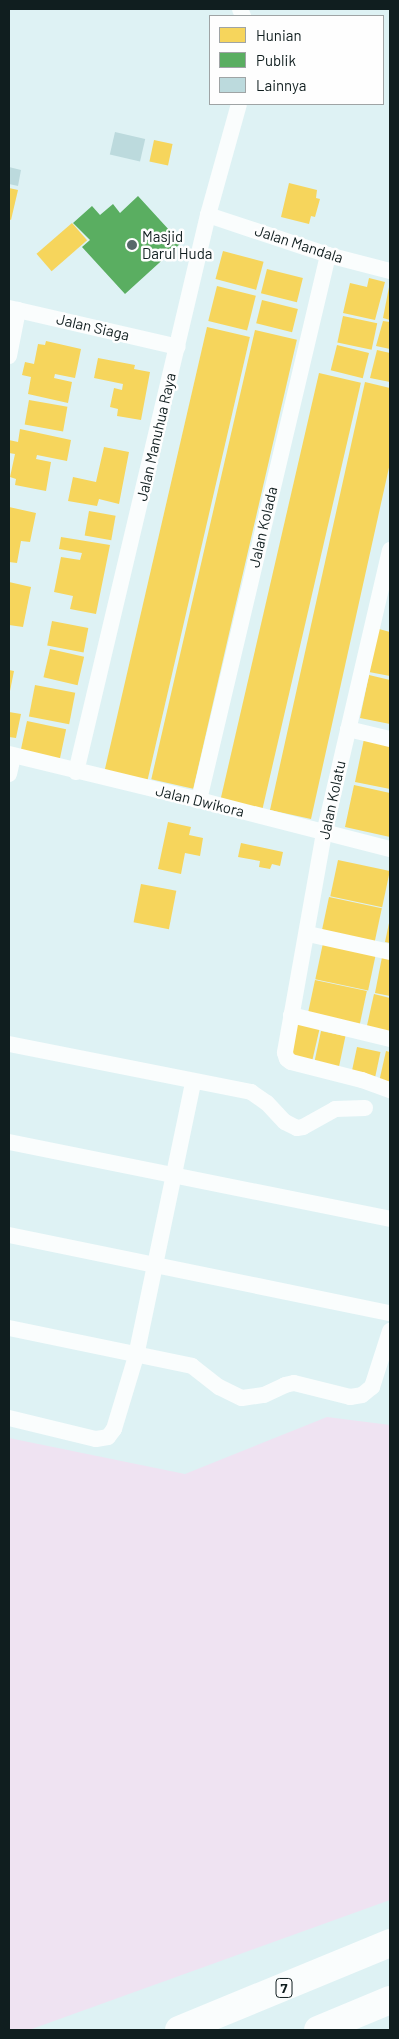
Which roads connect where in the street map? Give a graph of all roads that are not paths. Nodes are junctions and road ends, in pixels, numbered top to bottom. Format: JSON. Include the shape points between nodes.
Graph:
{"nodes":[{"id":1,"x":239,"y":105,"type":"edge"},
{"id":2,"x":208,"y":215,"type":"junction"},
{"id":3,"x":328,"y":255,"type":"junction"},
{"id":4,"x":390,"y":271,"type":"edge"},
{"id":5,"x":13,"y":309,"type":"edge"},
{"id":6,"x":178,"y":347,"type":"junction"},
{"id":7,"x":9,"y":356,"type":"edge"},
{"id":8,"x":390,"y":550,"type":"edge"},
{"id":9,"x":382,"y":617,"type":"edge"},
{"id":10,"x":348,"y":729,"type":"junction"},
{"id":11,"x":390,"y":739,"type":"edge"},
{"id":12,"x":11,"y":755,"type":"edge"},
{"id":13,"x":76,"y":772,"type":"junction"},
{"id":14,"x":9,"y":774,"type":"edge"},
{"id":15,"x":199,"y":800,"type":"junction"},
{"id":16,"x":324,"y":833,"type":"junction"},
{"id":17,"x":390,"y":849,"type":"edge"},
{"id":18,"x":308,"y":934,"type":"junction"},
{"id":19,"x":390,"y":952,"type":"edge"},
{"id":20,"x":291,"y":1015,"type":"junction"},
{"id":21,"x":390,"y":1039,"type":"edge"},
{"id":22,"x":9,"y":1044,"type":"edge"},
{"id":23,"x":193,"y":1082,"type":"junction"},
{"id":24,"x":390,"y":1090,"type":"edge"},
{"id":25,"x":365,"y":1108,"type":"dead end"},
{"id":26,"x":9,"y":1142,"type":"edge"},
{"id":27,"x":173,"y":1175,"type":"junction"},
{"id":28,"x":390,"y":1219,"type":"edge"},
{"id":29,"x":9,"y":1235,"type":"edge"},
{"id":30,"x":155,"y":1265,"type":"junction"},
{"id":31,"x":390,"y":1313,"type":"edge"},
{"id":32,"x":9,"y":1328,"type":"edge"},
{"id":33,"x":390,"y":1331,"type":"edge"},
{"id":34,"x":136,"y":1356,"type":"junction"},
{"id":35,"x":9,"y":1418,"type":"edge"},
{"id":36,"x":390,"y":1944,"type":"edge"},
{"id":37,"x":390,"y":2000,"type":"edge"},
{"id":38,"x":179,"y":2030,"type":"edge"},
{"id":39,"x":318,"y":2030,"type":"edge"}],
"edges":[{"from":1,"to":2,"type":"street","name":"Jalan Manuhua Raya"},
{"from":2,"to":3,"type":"street","name":"Jalan Mandala"},
{"from":2,"to":6,"type":"street","name":"Jalan Manuhua Raya"},
{"from":3,"to":4,"type":"street","name":"Jalan Mandala"},
{"from":3,"to":15,"type":"street","name":"Jalan Kolada"},
{"from":5,"to":6,"type":"street","name":"Jalan Siaga"},
{"from":5,"to":7,"type":"street"},
{"from":6,"to":13,"type":"street","name":"Jalan Manuhua Raya"},
{"from":8,"to":9,"type":"street","name":"Jalan Kolatu"},
{"from":9,"to":10,"type":"street","name":"Jalan Kolatu"},
{"from":10,"to":11,"type":"street"},
{"from":10,"to":16,"type":"street","name":"Jalan Kolatu"},
{"from":12,"to":13,"type":"street","name":"Jalan Dwikora"},
{"from":12,"to":14,"type":"street"},
{"from":13,"to":15,"type":"street","name":"Jalan Dwikora"},
{"from":15,"to":16,"type":"street","name":"Jalan Dwikora"},
{"from":16,"to":17,"type":"street","name":"Jalan Dwikora"},
{"from":16,"to":18,"type":"street","name":"Jalan Kolatu"},
{"from":18,"to":19,"type":"street"},
{"from":18,"to":20,"type":"street","name":"Jalan Kolatu"},
{"from":20,"to":21,"type":"street"},
{"from":20,"to":24,"type":"street","name":"Jalan Kolatu","via":[[285,1053],[291,1062]]},
{"from":22,"to":23,"type":"street"},
{"from":23,"to":25,"type":"street","via":[[251,1092],[285,1122],[297,1128],[336,1109]]},
{"from":23,"to":27,"type":"street"},
{"from":26,"to":27,"type":"street"},
{"from":27,"to":28,"type":"street"},
{"from":27,"to":30,"type":"street"},
{"from":29,"to":30,"type":"street"},
{"from":30,"to":31,"type":"street"},
{"from":30,"to":34,"type":"street"},
{"from":32,"to":34,"type":"street"},
{"from":33,"to":34,"type":"street","via":[[372,1387],[356,1397],[294,1383],[264,1395],[242,1398],[219,1387],[192,1366]]},
{"from":34,"to":35,"type":"street","via":[[117,1422],[108,1437],[96,1439]]},
{"from":36,"to":38,"type":"highway","number":"7"},
{"from":37,"to":39,"type":"highway"}]}
